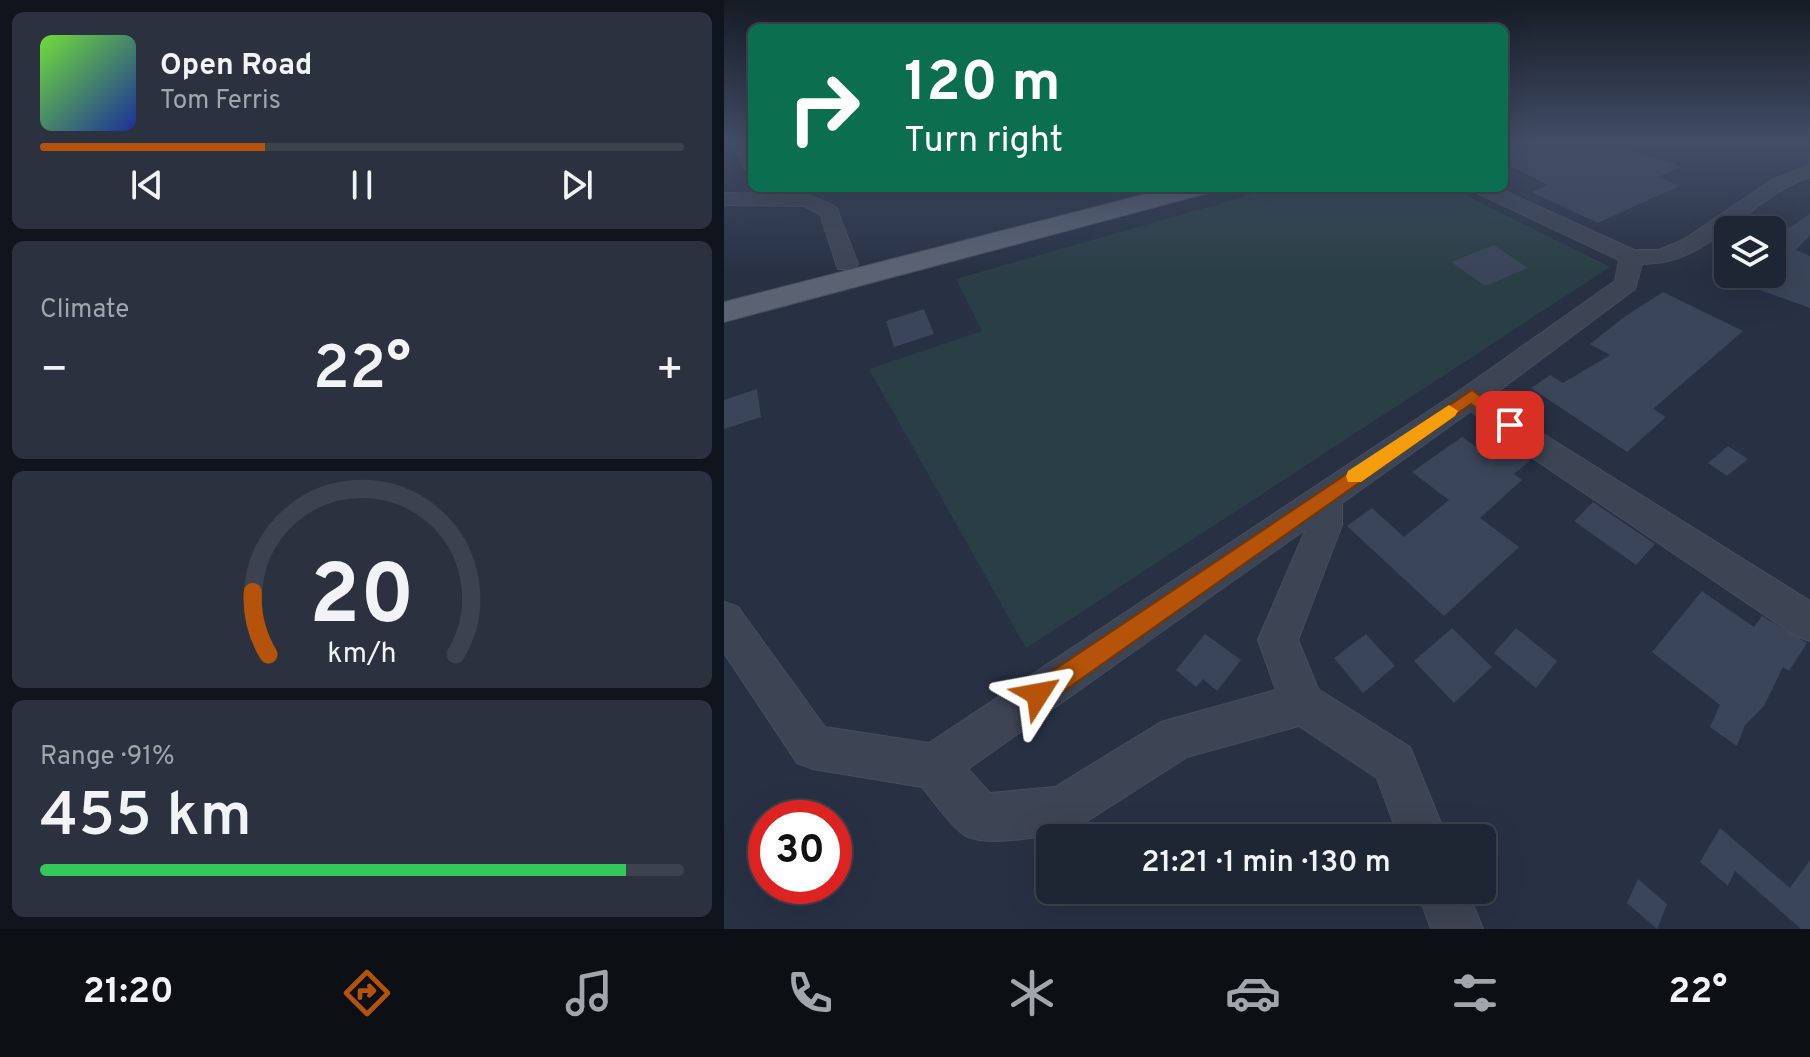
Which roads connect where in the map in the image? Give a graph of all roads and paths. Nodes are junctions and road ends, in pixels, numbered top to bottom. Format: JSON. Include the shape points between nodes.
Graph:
{"nodes":[{"id":1,"x":1781,"y":185,"type":"edge"},
{"id":2,"x":1135,"y":192,"type":"edge"},
{"id":3,"x":1184,"y":192,"type":"edge"},
{"id":4,"x":1491,"y":192,"type":"edge"},
{"id":5,"x":767,"y":194,"type":"edge"},
{"id":6,"x":724,"y":199,"type":"edge"},
{"id":7,"x":1631,"y":257,"type":"junction"},
{"id":8,"x":846,"y":264,"type":"junction"},
{"id":9,"x":724,"y":294,"type":"edge"},
{"id":10,"x":724,"y":312,"type":"edge"},
{"id":11,"x":1472,"y":396,"type":"junction"},
{"id":12,"x":1325,"y":497,"type":"junction"},
{"id":13,"x":724,"y":620,"type":"edge"},
{"id":14,"x":1810,"y":623,"type":"edge"},
{"id":15,"x":1303,"y":704,"type":"junction"},
{"id":16,"x":934,"y":766,"type":"junction"},
{"id":17,"x":1418,"y":824,"type":"edge"},
{"id":18,"x":1447,"y":904,"type":"edge"},
{"id":19,"x":1457,"y":929,"type":"edge"}],
"edges":[{"from":1,"to":7,"type":"street","via":[[1672,255]]},
{"from":2,"to":8,"type":"main road"},
{"from":3,"to":10,"type":"main road"},
{"from":4,"to":7,"type":"street"},
{"from":5,"to":6,"type":"street"},
{"from":5,"to":8,"type":"street","via":[[807,200],[829,211]]},
{"from":7,"to":11,"type":"street","via":[[1627,284]]},
{"from":8,"to":9,"type":"main road"},
{"from":11,"to":12,"type":"street"},
{"from":11,"to":14,"type":"street","via":[[1529,440]]},
{"from":12,"to":15,"type":"street","via":[[1325,525],[1278,640]]},
{"from":12,"to":16,"type":"street"},
{"from":13,"to":16,"type":"street","via":[[813,747]]},
{"from":15,"to":16,"type":"street","via":[[1177,738],[1061,810],[980,818]]},
{"from":15,"to":17,"type":"street","via":[[1394,763]]},
{"from":18,"to":19,"type":"street"}]}
